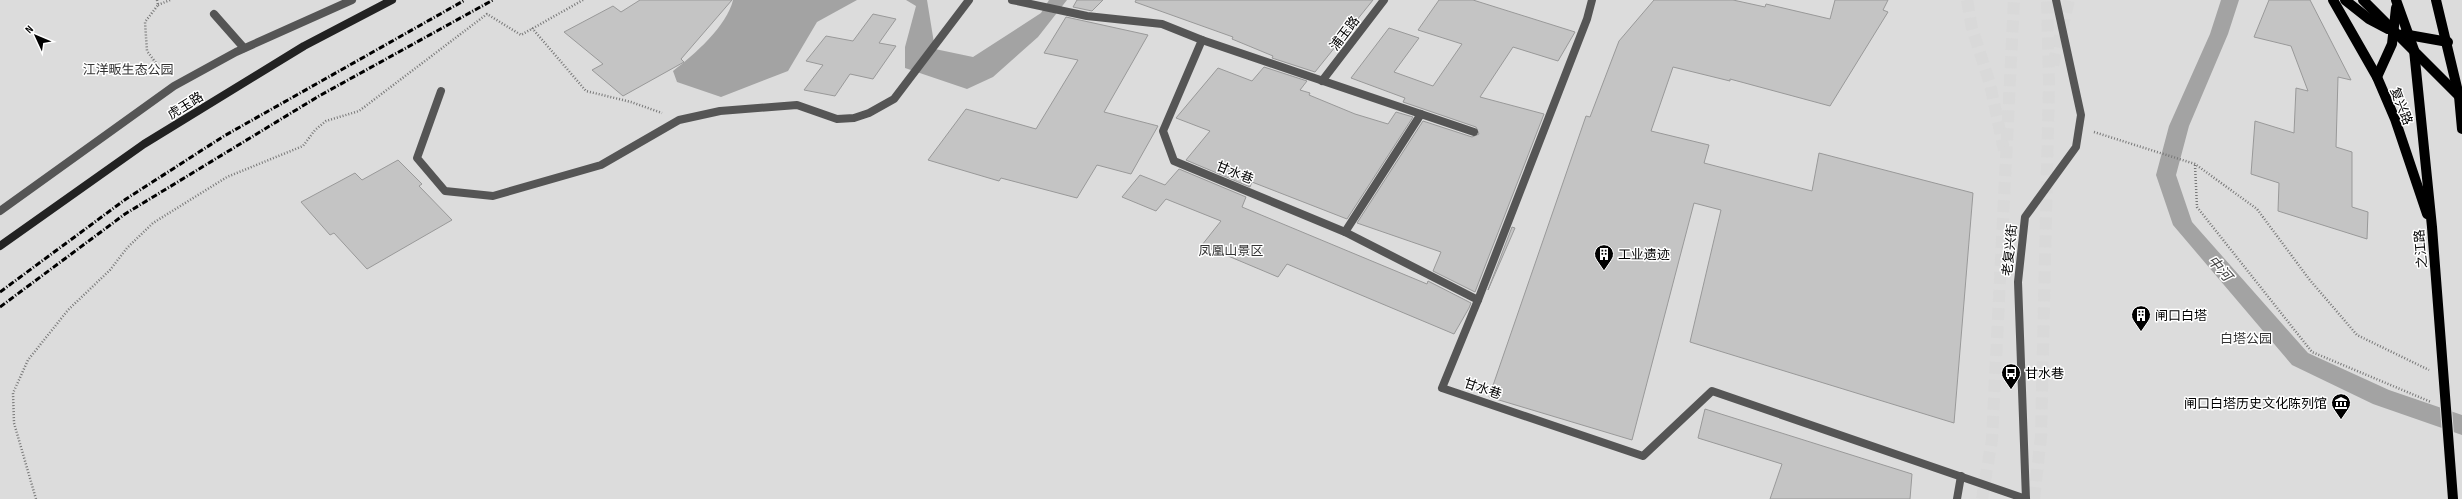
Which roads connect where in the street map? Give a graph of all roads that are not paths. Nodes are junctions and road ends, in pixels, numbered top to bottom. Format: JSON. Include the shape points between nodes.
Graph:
{"nodes":[{"id":1,"x":352,"y":0,"type":"edge"},
{"id":2,"x":392,"y":0,"type":"edge"},
{"id":3,"x":969,"y":0,"type":"edge"},
{"id":4,"x":1015,"y":0,"type":"edge"},
{"id":5,"x":1384,"y":0,"type":"edge"},
{"id":6,"x":1592,"y":0,"type":"edge"},
{"id":7,"x":2056,"y":0,"type":"edge"},
{"id":8,"x":2333,"y":0,"type":"edge"},
{"id":9,"x":2345,"y":0,"type":"edge"},
{"id":10,"x":2363,"y":0,"type":"edge"},
{"id":11,"x":2396,"y":0,"type":"edge"},
{"id":12,"x":2436,"y":0,"type":"edge"},
{"id":13,"x":214,"y":14,"type":"dead end"},
{"id":14,"x":2396,"y":33,"type":"junction"},
{"id":15,"x":2408,"y":36,"type":"junction"},
{"id":16,"x":1202,"y":40,"type":"junction"},
{"id":17,"x":2448,"y":42,"type":"junction"},
{"id":18,"x":244,"y":48,"type":"junction"},
{"id":19,"x":2414,"y":50,"type":"junction"},
{"id":20,"x":2377,"y":77,"type":"junction"},
{"id":21,"x":1322,"y":81,"type":"junction"},
{"id":22,"x":441,"y":91,"type":"dead end"},
{"id":23,"x":2459,"y":96,"type":"junction"},
{"id":24,"x":1421,"y":114,"type":"junction"},
{"id":25,"x":2462,"y":129,"type":"edge"},
{"id":26,"x":1474,"y":132,"type":"dead end"},
{"id":27,"x":0,"y":211,"type":"edge"},
{"id":28,"x":2432,"y":227,"type":"junction"},
{"id":29,"x":1345,"y":232,"type":"junction"},
{"id":30,"x":0,"y":246,"type":"edge"},
{"id":31,"x":1478,"y":300,"type":"junction"},
{"id":32,"x":1962,"y":476,"type":"junction"},
{"id":33,"x":1956,"y":499,"type":"edge"},
{"id":34,"x":2026,"y":499,"type":"edge"},
{"id":35,"x":2453,"y":499,"type":"edge"}],
"edges":[{"from":1,"to":18,"type":"street"},
{"from":2,"to":30,"type":"street","name":"虎玉路","via":[[304,46],[144,144]]},
{"from":3,"to":22,"type":"street","via":[[940,42],[894,99],[868,114],[837,119],[797,105],[720,111],[679,120],[601,165],[493,196],[445,191],[417,158]]},
{"from":4,"to":16,"type":"street","via":[[1064,12],[1162,24]]},
{"from":5,"to":21,"type":"street","name":"浦玉路"},
{"from":6,"to":31,"type":"street","via":[[1587,20]]},
{"from":7,"to":34,"type":"street","name":"老复兴街","via":[[2081,115],[2076,147],[2025,217],[2018,282]]},
{"from":8,"to":20,"type":"main road","name":"复兴路"},
{"from":9,"to":14,"type":"main road","via":[[2368,19]]},
{"from":10,"to":14,"type":"main road"},
{"from":11,"to":14,"type":"main road","name":"之江路"},
{"from":11,"to":15,"type":"main road","name":"之江路"},
{"from":12,"to":17,"type":"main road"},
{"from":13,"to":18,"type":"street"},
{"from":14,"to":15,"type":"main road"},
{"from":14,"to":19,"type":"main road"},
{"from":14,"to":20,"type":"main road","name":"之江路","via":[[2388,60]]},
{"from":15,"to":17,"type":"main road"},
{"from":15,"to":19,"type":"main road","name":"之江路"},
{"from":16,"to":21,"type":"street"},
{"from":16,"to":29,"type":"street","name":"甘水巷","via":[[1162,131],[1174,161]]},
{"from":17,"to":23,"type":"main road"},
{"from":18,"to":27,"type":"street","via":[[174,86]]},
{"from":19,"to":23,"type":"main road"},
{"from":19,"to":28,"type":"main road","name":"之江路"},
{"from":20,"to":28,"type":"main road","name":"复兴路","via":[[2395,119]]},
{"from":21,"to":24,"type":"street"},
{"from":23,"to":25,"type":"main road"},
{"from":24,"to":26,"type":"street"},
{"from":24,"to":29,"type":"street"},
{"from":28,"to":35,"type":"main road","name":"之江路"},
{"from":29,"to":31,"type":"street","name":"甘水巷"},
{"from":31,"to":32,"type":"street","name":"甘水巷","via":[[1442,388],[1642,456],[1712,391]]},
{"from":32,"to":33,"type":"street"},
{"from":32,"to":34,"type":"street","name":"甘水巷"}]}
